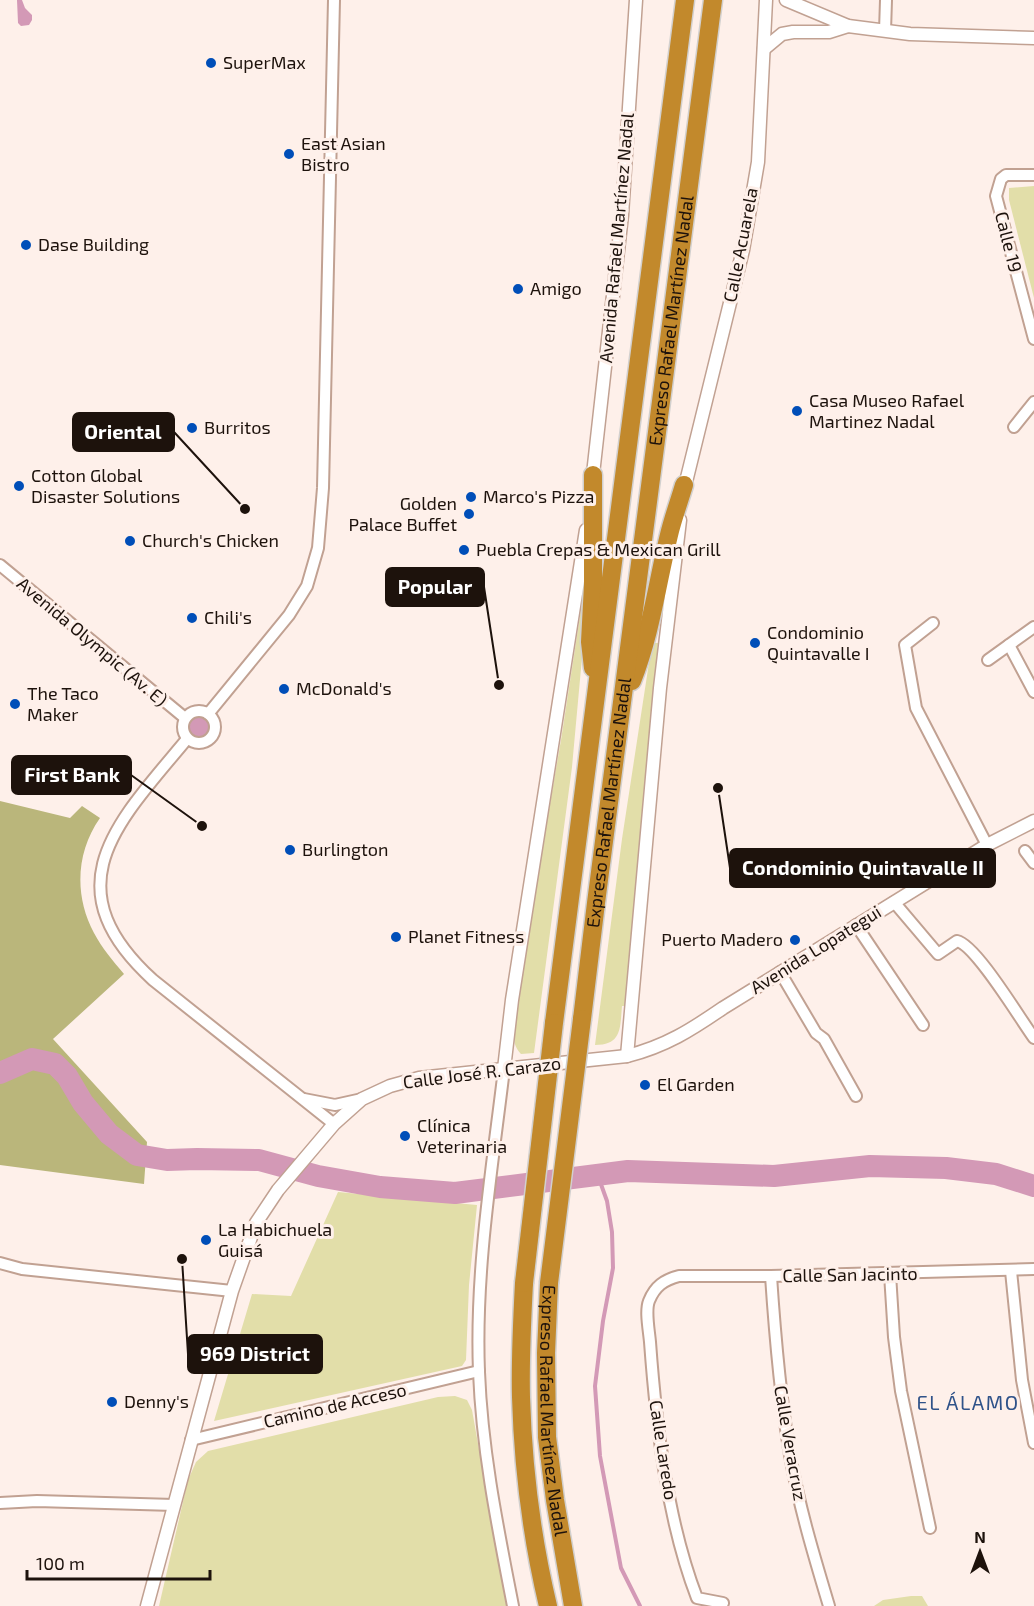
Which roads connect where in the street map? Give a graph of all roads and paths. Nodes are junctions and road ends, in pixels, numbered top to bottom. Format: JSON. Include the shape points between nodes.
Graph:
{"nodes":[{"id":1,"x":334,"y":0,"type":"edge"},
{"id":2,"x":636,"y":0,"type":"edge"},
{"id":3,"x":686,"y":0,"type":"edge"},
{"id":4,"x":713,"y":0,"type":"edge"},
{"id":5,"x":766,"y":0,"type":"edge"},
{"id":6,"x":786,"y":0,"type":"edge"},
{"id":7,"x":886,"y":0,"type":"edge"},
{"id":8,"x":848,"y":26,"type":"junction"},
{"id":9,"x":885,"y":31,"type":"junction"},
{"id":10,"x":1034,"y":38,"type":"edge"},
{"id":11,"x":764,"y":49,"type":"junction"},
{"id":12,"x":1034,"y":175,"type":"edge"},
{"id":13,"x":1034,"y":339,"type":"edge"},
{"id":14,"x":1034,"y":402,"type":"edge"},
{"id":15,"x":1014,"y":427,"type":"dead end"},
{"id":16,"x":593,"y":475,"type":"junction"},
{"id":17,"x":684,"y":485,"type":"junction"},
{"id":18,"x":0,"y":565,"type":"edge"},
{"id":19,"x":933,"y":623,"type":"dead end"},
{"id":20,"x":1034,"y":627,"type":"edge"},
{"id":21,"x":1009,"y":645,"type":"junction"},
{"id":22,"x":988,"y":660,"type":"dead end"},
{"id":23,"x":1034,"y":692,"type":"edge"},
{"id":24,"x":596,"y":703,"type":"junction"},
{"id":25,"x":622,"y":707,"type":"junction"},
{"id":26,"x":208,"y":714,"type":"junction"},
{"id":27,"x":185,"y":718,"type":"junction"},
{"id":28,"x":187,"y":739,"type":"junction"},
{"id":29,"x":1034,"y":821,"type":"edge"},
{"id":30,"x":987,"y":845,"type":"junction"},
{"id":31,"x":1025,"y":851,"type":"dead end"},
{"id":32,"x":1034,"y":862,"type":"edge"},
{"id":33,"x":894,"y":902,"type":"junction"},
{"id":34,"x":856,"y":925,"type":"junction"},
{"id":35,"x":780,"y":972,"type":"junction"},
{"id":36,"x":923,"y":1025,"type":"dead end"},
{"id":37,"x":1034,"y":1038,"type":"edge"},
{"id":38,"x":627,"y":1056,"type":"junction"},
{"id":39,"x":504,"y":1069,"type":"junction"},
{"id":40,"x":856,"y":1096,"type":"dead end"},
{"id":41,"x":301,"y":1098,"type":"junction"},
{"id":42,"x":363,"y":1099,"type":"junction"},
{"id":43,"x":334,"y":1124,"type":"junction"},
{"id":44,"x":0,"y":1263,"type":"edge"},
{"id":45,"x":1034,"y":1269,"type":"edge"},
{"id":46,"x":1011,"y":1271,"type":"junction"},
{"id":47,"x":890,"y":1274,"type":"junction"},
{"id":48,"x":771,"y":1276,"type":"junction"},
{"id":49,"x":666,"y":1279,"type":"joint"},
{"id":50,"x":232,"y":1291,"type":"junction"},
{"id":51,"x":479,"y":1371,"type":"junction"},
{"id":52,"x":191,"y":1440,"type":"junction"},
{"id":53,"x":1034,"y":1443,"type":"edge"},
{"id":54,"x":0,"y":1503,"type":"edge"},
{"id":55,"x":174,"y":1505,"type":"junction"},
{"id":56,"x":930,"y":1528,"type":"dead end"},
{"id":57,"x":723,"y":1603,"type":"dead end"},
{"id":58,"x":573,"y":1605,"type":"edge"},
{"id":59,"x":147,"y":1606,"type":"edge"},
{"id":60,"x":513,"y":1606,"type":"edge"},
{"id":61,"x":548,"y":1606,"type":"edge"},
{"id":62,"x":829,"y":1606,"type":"edge"}],
"edges":[{"from":1,"to":26,"type":"street","via":[[323,488],[318,548],[307,586],[289,615]]},
{"from":2,"to":16,"type":"street","name":"Avenida Rafael Martínez Nadal","via":[[622,215]]},
{"from":3,"to":24,"type":"highway","name":"Expreso Rafael Martínez Nadal"},
{"from":4,"to":25,"type":"highway","name":"Expreso Rafael Martínez Nadal"},
{"from":5,"to":11,"type":"street","name":"Calle Acuarela"},
{"from":6,"to":8,"type":"street"},
{"from":7,"to":9,"type":"street"},
{"from":8,"to":9,"type":"street"},
{"from":8,"to":11,"type":"street","via":[[829,32],[782,34]]},
{"from":9,"to":10,"type":"street"},
{"from":11,"to":17,"type":"street","name":"Calle Acuarela","via":[[758,162],[743,250]]},
{"from":12,"to":13,"type":"street","name":"Calle 19","via":[[1006,175],[996,196]]},
{"from":14,"to":15,"type":"street"},
{"from":16,"to":24,"type":"highway","via":[[590,642]]},
{"from":16,"to":39,"type":"street","name":"Avenida Rafael Martínez Nadal","via":[[578,592],[513,988]]},
{"from":17,"to":25,"type":"highway","via":[[669,532],[653,615]]},
{"from":17,"to":38,"type":"street","name":"Calle Acuarela","via":[[659,698]]},
{"from":18,"to":27,"type":"street","name":"Avenida Olympic (Av. E)"},
{"from":19,"to":30,"type":"street","via":[[905,645],[916,708]]},
{"from":20,"to":21,"type":"street"},
{"from":21,"to":22,"type":"street"},
{"from":21,"to":23,"type":"street"},
{"from":24,"to":61,"type":"highway","name":"Expreso Rafael Martínez Nadal","bridge":true,"via":[[524,1282],[521,1397],[528,1488]]},
{"from":25,"to":58,"type":"highway","name":"Expreso Rafael Martínez Nadal","bridge":true,"via":[[549,1283],[547,1437]]},
{"from":26,"to":27,"type":"street","via":[[196,711]]},
{"from":26,"to":28,"type":"street","via":[[215,724],[211,739],[196,744]]},
{"from":27,"to":28,"type":"street","via":[[182,730]]},
{"from":28,"to":41,"type":"street","via":[[114,833],[101,869],[101,895],[108,921],[138,966]]},
{"from":29,"to":30,"type":"street","name":"Avenida Lopategui"},
{"from":30,"to":33,"type":"street","name":"Avenida Lopategui"},
{"from":31,"to":32,"type":"street"},
{"from":33,"to":34,"type":"street","name":"Avenida Lopategui"},
{"from":33,"to":37,"type":"street","via":[[938,954],[957,941],[963,942]]},
{"from":34,"to":35,"type":"street","name":"Avenida Lopategui"},
{"from":34,"to":36,"type":"street"},
{"from":35,"to":38,"type":"street","name":"Avenida Lopategui","via":[[685,1034]]},
{"from":35,"to":40,"type":"street"},
{"from":38,"to":39,"type":"street","name":"Calle José R. Carazo"},
{"from":39,"to":42,"type":"street","name":"Calle José R. Carazo","via":[[404,1081]]},
{"from":39,"to":51,"type":"street","via":[[486,1219]]},
{"from":41,"to":42,"type":"street","via":[[335,1105]]},
{"from":41,"to":43,"type":"street"},
{"from":42,"to":43,"type":"street","name":"Calle José R. Carazo"},
{"from":43,"to":50,"type":"street","name":"Calle José R. Carazo","via":[[278,1190],[256,1223]]},
{"from":44,"to":50,"type":"street","via":[[22,1269]]},
{"from":45,"to":46,"type":"street","name":"Calle San Jacinto"},
{"from":46,"to":47,"type":"street","name":"Calle San Jacinto"},
{"from":46,"to":53,"type":"street","via":[[1022,1380]]},
{"from":47,"to":48,"type":"street","name":"Calle San Jacinto"},
{"from":47,"to":56,"type":"street","via":[[901,1390]]},
{"from":48,"to":49,"type":"street","name":"Calle San Jacinto"},
{"from":48,"to":62,"type":"street","name":"Calle Veracruz","via":[[778,1374],[790,1456]]},
{"from":49,"to":57,"type":"street","name":"Calle Laredo","via":[[648,1303],[653,1384],[674,1520],[697,1598]]},
{"from":50,"to":52,"type":"street","name":"Calle José R. Carazo"},
{"from":51,"to":52,"type":"street","name":"Camino de Acceso"},
{"from":51,"to":60,"type":"street","via":[[485,1440]]},
{"from":52,"to":55,"type":"street","name":"Calle José R. Carazo"},
{"from":54,"to":55,"type":"street"},
{"from":55,"to":59,"type":"street","name":"Calle José R. Carazo"}]}
